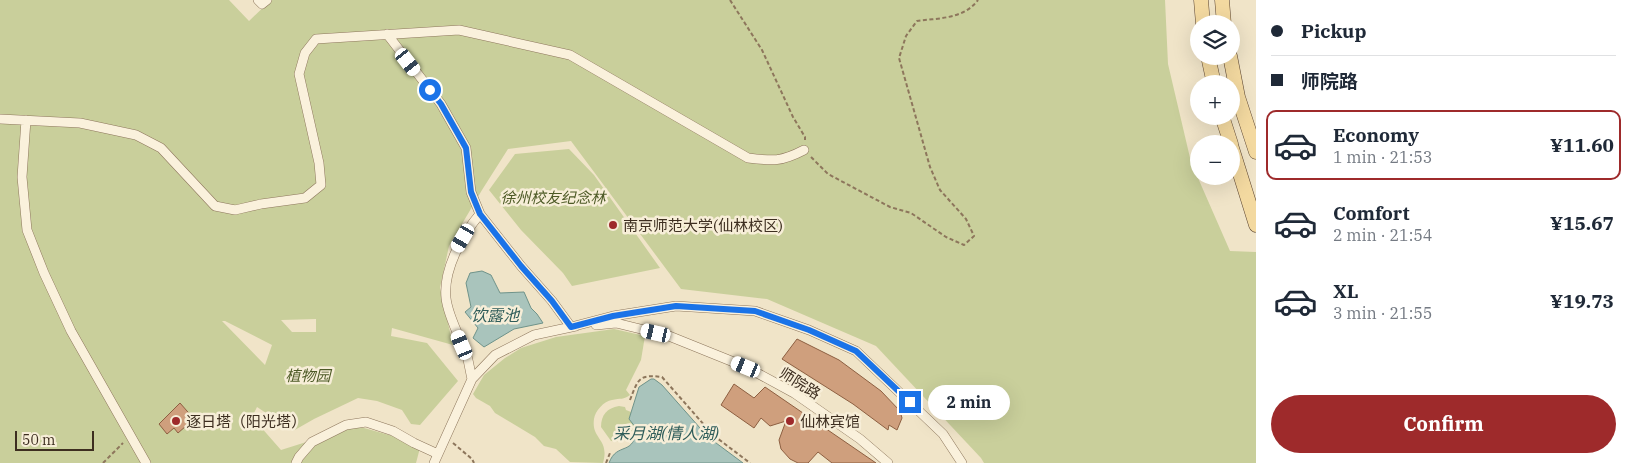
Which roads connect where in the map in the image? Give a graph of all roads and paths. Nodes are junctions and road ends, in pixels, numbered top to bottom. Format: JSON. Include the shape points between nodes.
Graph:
{"nodes":[{"id":1,"x":258,"y":0,"type":"edge"},
{"id":2,"x":267,"y":0,"type":"edge"},
{"id":3,"x":730,"y":0,"type":"edge"},
{"id":4,"x":978,"y":0,"type":"edge"},
{"id":5,"x":1201,"y":0,"type":"edge"},
{"id":6,"x":1222,"y":0,"type":"edge"},
{"id":7,"x":1202,"y":15,"type":"edge"},
{"id":8,"x":1223,"y":15,"type":"edge"},
{"id":9,"x":387,"y":34,"type":"junction"},
{"id":10,"x":1232,"y":65,"type":"edge"},
{"id":11,"x":0,"y":119,"type":"edge"},
{"id":12,"x":26,"y":120,"type":"junction"},
{"id":13,"x":804,"y":150,"type":"junction"},
{"id":14,"x":1256,"y":152,"type":"edge"},
{"id":15,"x":1240,"y":173,"type":"edge"},
{"id":16,"x":480,"y":214,"type":"junction"},
{"id":17,"x":1256,"y":225,"type":"edge"},
{"id":18,"x":571,"y":327,"type":"junction"},
{"id":19,"x":472,"y":379,"type":"junction"},
{"id":20,"x":630,"y":400,"type":"dead end"},
{"id":21,"x":130,"y":435,"type":"junction"},
{"id":22,"x":446,"y":436,"type":"junction"},
{"id":23,"x":610,"y":453,"type":"dead end"},
{"id":24,"x":438,"y":454,"type":"junction"},
{"id":25,"x":103,"y":463,"type":"edge"},
{"id":26,"x":146,"y":463,"type":"edge"},
{"id":27,"x":296,"y":463,"type":"edge"},
{"id":28,"x":434,"y":463,"type":"edge"},
{"id":29,"x":474,"y":463,"type":"edge"},
{"id":30,"x":606,"y":463,"type":"edge"},
{"id":31,"x":750,"y":463,"type":"edge"},
{"id":32,"x":888,"y":463,"type":"edge"},
{"id":33,"x":962,"y":463,"type":"edge"}],
"edges":[{"from":1,"to":2,"type":"street","via":[[262,4]]},
{"from":3,"to":13,"type":"path","via":[[762,50],[805,137]]},
{"from":4,"to":13,"type":"path","via":[[972,8],[956,16],[917,21],[906,36],[899,58],[930,167],[940,190],[966,219],[974,236],[964,245],[911,213],[890,207],[828,174]]},
{"from":5,"to":7,"type":"main road"},
{"from":6,"to":8,"type":"main road"},
{"from":9,"to":12,"type":"street","via":[[316,39],[305,53],[299,74],[321,185],[305,198],[235,210],[214,206],[161,148],[136,135],[80,123]]},
{"from":9,"to":13,"type":"street","via":[[459,30],[570,55],[748,158],[773,161]]},
{"from":9,"to":16,"type":"street","via":[[441,104],[466,148],[471,192]]},
{"from":10,"to":14,"type":"main road"},
{"from":11,"to":12,"type":"street"},
{"from":12,"to":21,"type":"street","via":[[22,177],[28,230],[44,274],[71,331]]},
{"from":15,"to":17,"type":"main road"},
{"from":16,"to":18,"type":"street"},
{"from":16,"to":19,"type":"street","via":[[456,251],[448,274],[446,298]]},
{"from":18,"to":19,"type":"street","name":"师院路","via":[[534,335],[495,355]]},
{"from":18,"to":32,"type":"street","name":"师院路","via":[[616,323],[669,336],[746,367],[794,393]]},
{"from":18,"to":33,"type":"street","name":"师院路","via":[[613,316],[676,306],[755,311],[856,351],[943,434]]},
{"from":19,"to":22,"type":"street","name":"师院路"},
{"from":20,"to":31,"type":"path","via":[[640,379],[645,376],[662,377],[713,435]]},
{"from":21,"to":25,"type":"path"},
{"from":21,"to":26,"type":"street"},
{"from":22,"to":24,"type":"street","name":"师院路"},
{"from":22,"to":29,"type":"path"},
{"from":23,"to":30,"type":"path"},
{"from":24,"to":27,"type":"street","via":[[393,430],[366,422],[346,425],[312,442]]},
{"from":24,"to":28,"type":"street","name":"师院路"}]}
